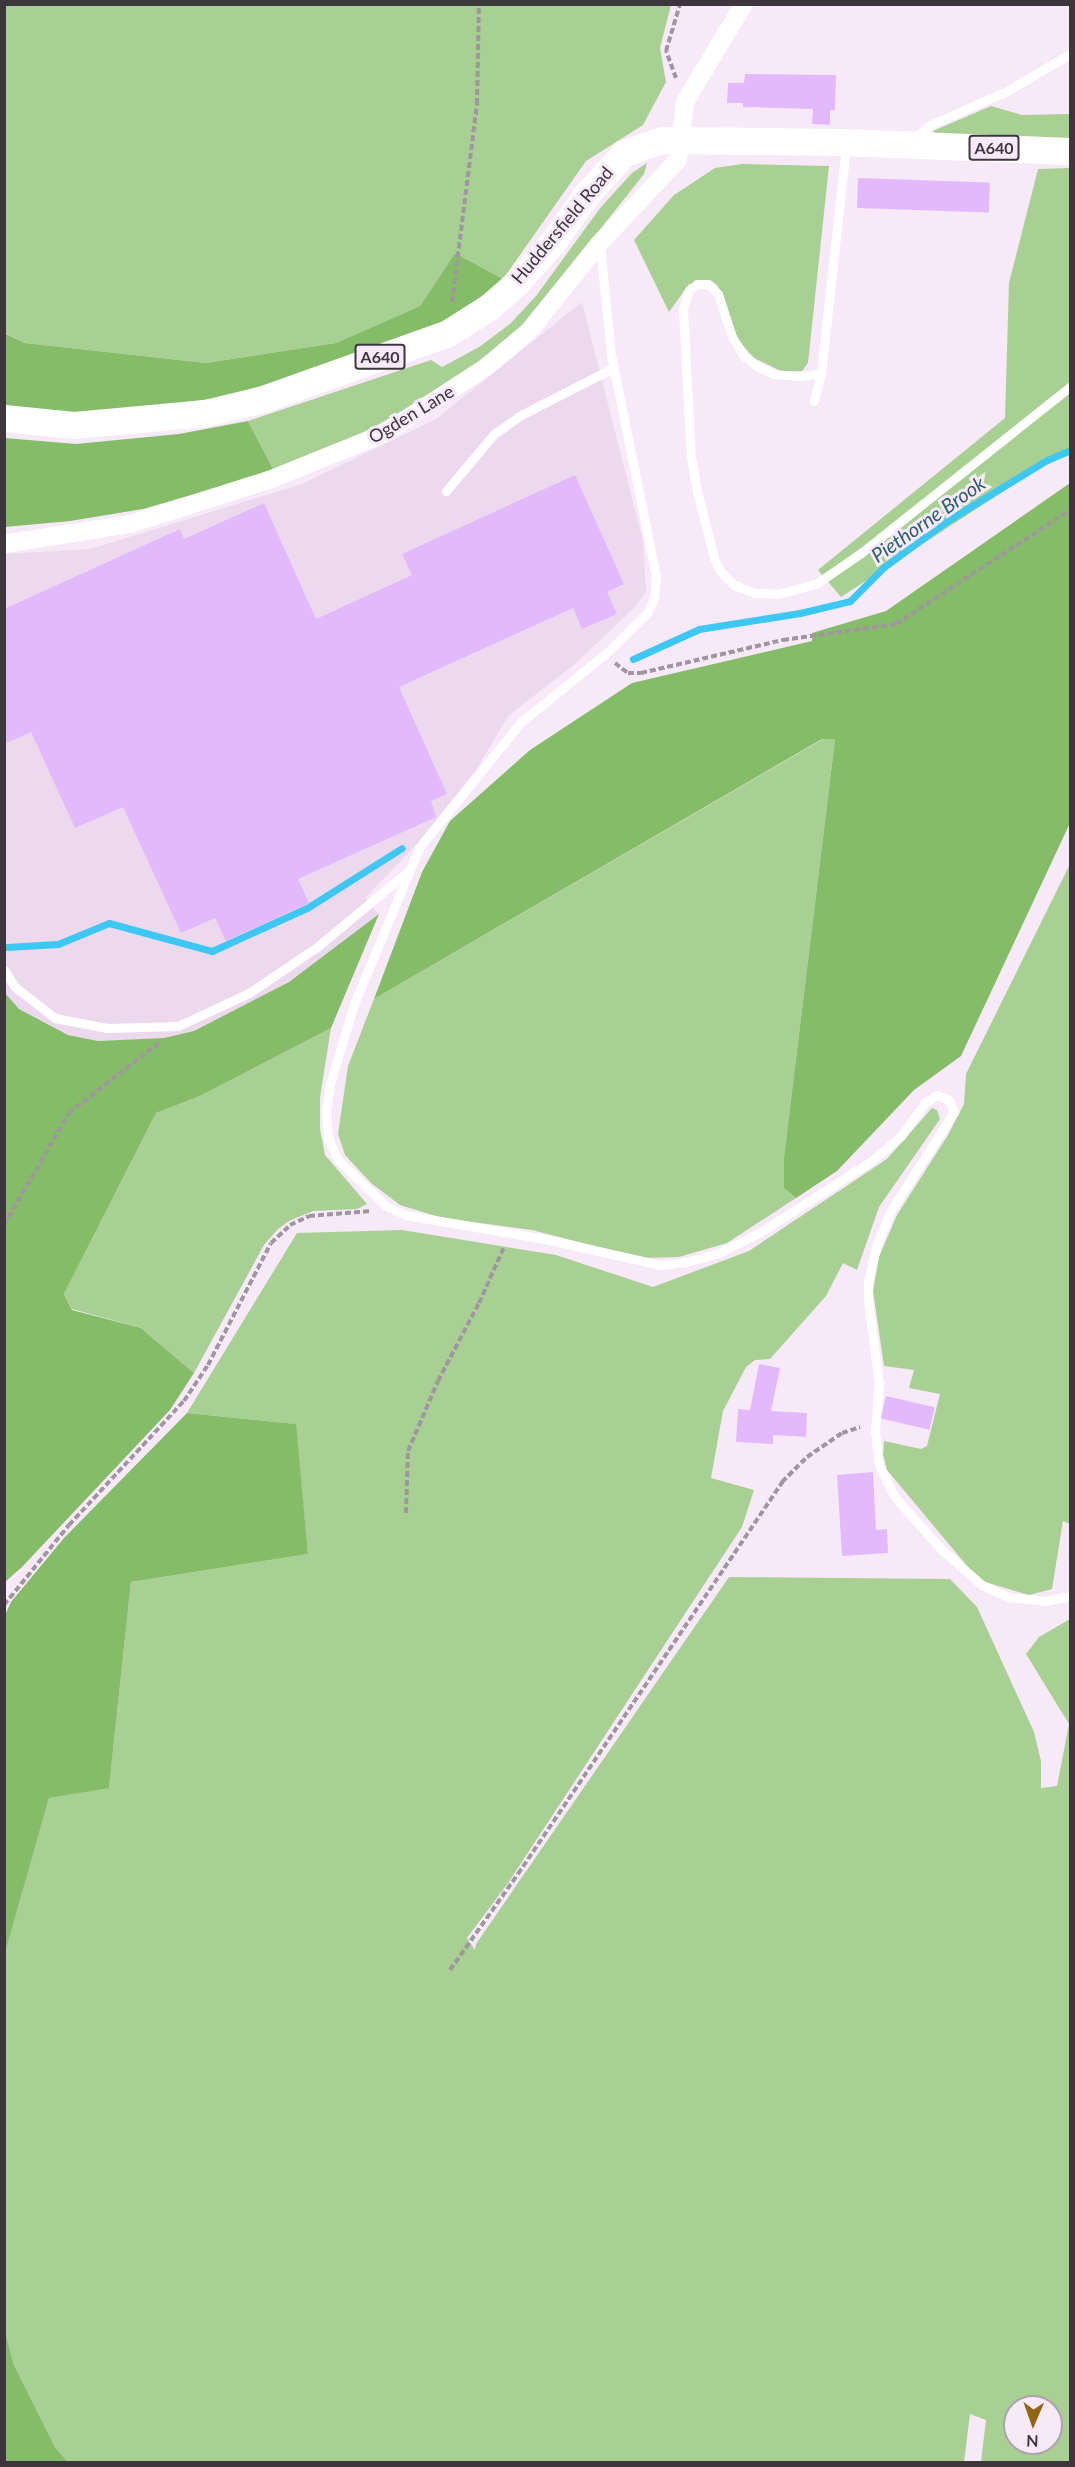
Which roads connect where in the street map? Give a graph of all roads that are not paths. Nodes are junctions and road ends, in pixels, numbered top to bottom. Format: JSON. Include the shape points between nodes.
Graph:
{"nodes":[{"id":1,"x":744,"y":4,"type":"edge"},
{"id":2,"x":1071,"y":54,"type":"edge"},
{"id":3,"x":681,"y":138,"type":"junction"},
{"id":4,"x":846,"y":142,"type":"junction"},
{"id":5,"x":917,"y":147,"type":"junction"},
{"id":6,"x":1071,"y":152,"type":"edge"},
{"id":7,"x":599,"y":244,"type":"junction"},
{"id":8,"x":613,"y":368,"type":"junction"},
{"id":9,"x":821,"y":373,"type":"junction"},
{"id":10,"x":1071,"y":387,"type":"edge"},
{"id":11,"x":814,"y":401,"type":"dead end"},
{"id":12,"x":4,"y":418,"type":"edge"},
{"id":13,"x":446,"y":491,"type":"dead end"},
{"id":14,"x":4,"y":544,"type":"edge"},
{"id":15,"x":408,"y":871,"type":"junction"},
{"id":16,"x":4,"y":970,"type":"edge"},
{"id":17,"x":1071,"y":1596,"type":"edge"}],
"edges":[{"from":1,"to":3,"type":"street","name":"Ogden Lane","via":[[685,102]]},
{"from":2,"to":5,"type":"lane","via":[[1007,91],[923,130]]},
{"from":3,"to":4,"type":"main road","name":"Huddersfield Road","number":"A640"},
{"from":3,"to":7,"type":"street","name":"Ogden Lane","via":[[678,160]]},
{"from":3,"to":12,"type":"main road","name":"Huddersfield Road","number":"A640","via":[[624,153],[515,284],[489,307],[454,328],[263,399],[205,413],[74,425]]},
{"from":4,"to":5,"type":"main road","name":"Huddersfield Road","number":"A640"},
{"from":4,"to":9,"type":"lane"},
{"from":5,"to":6,"type":"main road","name":"Huddersfield Road","number":"A640"},
{"from":7,"to":8,"type":"lane"},
{"from":7,"to":14,"type":"street","name":"Ogden Lane","via":[[529,331],[486,367],[383,434],[269,480],[130,524]]},
{"from":8,"to":13,"type":"lane","via":[[523,414],[494,434]]},
{"from":8,"to":15,"type":"lane","via":[[656,577],[654,598],[648,612],[603,655],[521,722],[419,848]]},
{"from":9,"to":10,"type":"lane","via":[[774,374],[757,366],[744,356],[732,338],[717,294],[708,284],[697,284],[689,290],[683,310],[691,457],[699,495],[720,571],[734,585],[755,593],[778,594],[816,584]]},
{"from":9,"to":11,"type":"lane"},
{"from":15,"to":16,"type":"lane","via":[[298,960],[249,993],[178,1026],[107,1028],[55,1018],[15,987]]},
{"from":15,"to":17,"type":"lane","via":[[354,1004],[330,1084],[328,1138],[338,1160],[386,1206],[424,1220],[508,1232],[660,1265],[719,1253],[759,1233],[870,1162],[901,1136],[925,1103],[937,1095],[949,1100],[954,1112],[890,1212],[876,1247],[868,1300],[879,1383],[875,1422],[879,1465],[894,1496],[940,1548],[981,1585],[1008,1597],[1045,1601]]}]}
